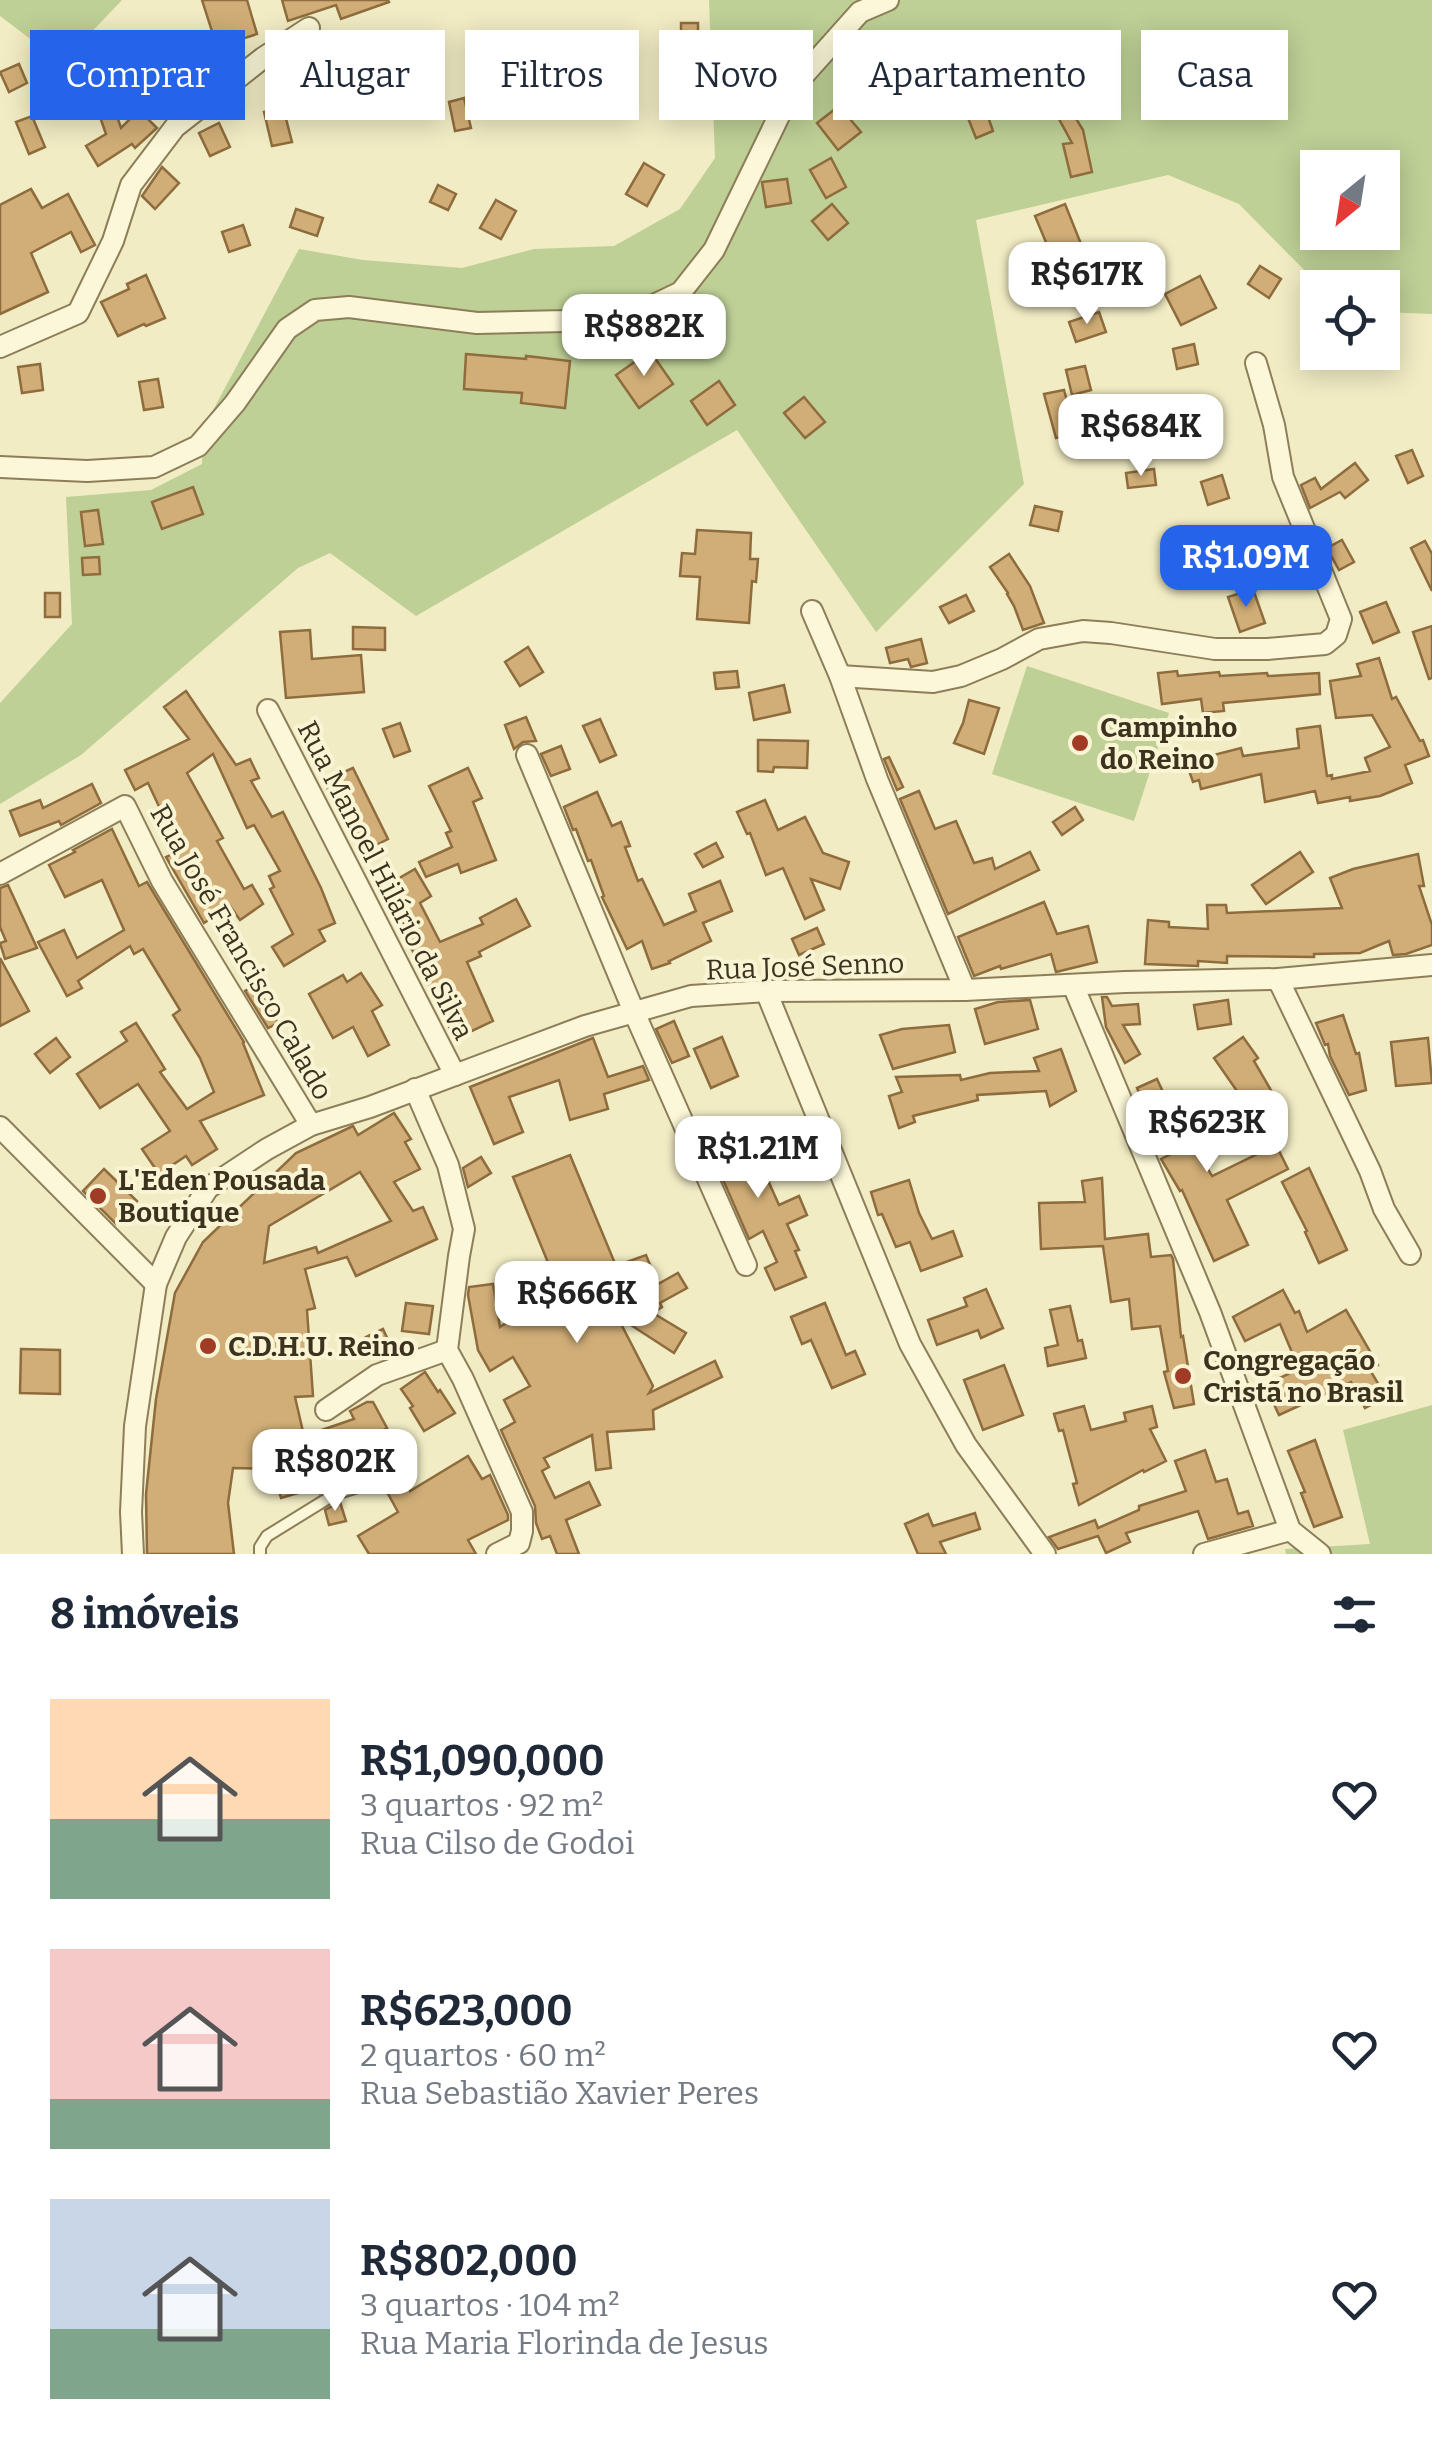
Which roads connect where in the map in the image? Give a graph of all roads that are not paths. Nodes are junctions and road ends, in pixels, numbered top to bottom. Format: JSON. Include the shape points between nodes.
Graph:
{"nodes":[{"id":1,"x":888,"y":0,"type":"edge"},
{"id":2,"x":309,"y":28,"type":"dead end"},
{"id":3,"x":0,"y":347,"type":"edge"},
{"id":4,"x":1256,"y":363,"type":"dead end"},
{"id":5,"x":0,"y":467,"type":"edge"},
{"id":6,"x":812,"y":611,"type":"dead end"},
{"id":7,"x":840,"y":676,"type":"junction"},
{"id":8,"x":268,"y":710,"type":"dead end"},
{"id":9,"x":528,"y":755,"type":"dead end"},
{"id":10,"x":0,"y":874,"type":"edge"},
{"id":11,"x":1432,"y":966,"type":"edge"},
{"id":12,"x":1278,"y":979,"type":"junction"},
{"id":13,"x":1073,"y":985,"type":"junction"},
{"id":14,"x":964,"y":990,"type":"junction"},
{"id":15,"x":766,"y":992,"type":"junction"},
{"id":16,"x":634,"y":1012,"type":"junction"},
{"id":17,"x":456,"y":1074,"type":"junction"},
{"id":18,"x":415,"y":1089,"type":"junction"},
{"id":19,"x":311,"y":1125,"type":"junction"},
{"id":20,"x":0,"y":1126,"type":"edge"},
{"id":21,"x":1410,"y":1254,"type":"dead end"},
{"id":22,"x":746,"y":1265,"type":"dead end"},
{"id":23,"x":156,"y":1284,"type":"junction"},
{"id":24,"x":448,"y":1350,"type":"junction"},
{"id":25,"x":326,"y":1410,"type":"dead end"},
{"id":26,"x":371,"y":1484,"type":"dead end"},
{"id":27,"x":1290,"y":1530,"type":"junction"},
{"id":28,"x":1041,"y":1549,"type":"edge"},
{"id":29,"x":133,"y":1554,"type":"edge"},
{"id":30,"x":260,"y":1554,"type":"edge"},
{"id":31,"x":497,"y":1554,"type":"edge"},
{"id":32,"x":1204,"y":1554,"type":"edge"},
{"id":33,"x":1320,"y":1554,"type":"edge"}],
"edges":[{"from":1,"to":5,"type":"street","via":[[860,12],[793,87],[714,250],[681,292],[637,312],[566,321],[477,323],[349,307],[315,310],[287,329],[198,446],[154,467]]},
{"from":2,"to":3,"type":"street","via":[[176,127],[131,185],[78,313]]},
{"from":4,"to":7,"type":"street","via":[[1283,477],[1342,619],[1336,636],[1325,644],[1215,649],[1083,631],[1039,640],[933,682]]},
{"from":6,"to":7,"type":"street"},
{"from":7,"to":14,"type":"street"},
{"from":8,"to":17,"type":"street","name":"Rua Manoel Hilário da Silva"},
{"from":9,"to":16,"type":"street"},
{"from":10,"to":19,"type":"street","name":"Rua José Francisco Calado","via":[[125,806],[162,881]]},
{"from":11,"to":12,"type":"street","name":"Rua José Senno"},
{"from":12,"to":13,"type":"street","name":"Rua José Senno"},
{"from":12,"to":21,"type":"street"},
{"from":13,"to":14,"type":"street","name":"Rua José Senno"},
{"from":13,"to":27,"type":"street","via":[[1210,1312]]},
{"from":14,"to":15,"type":"street","name":"Rua José Senno"},
{"from":15,"to":16,"type":"street","name":"Rua José Senno","via":[[691,996]]},
{"from":15,"to":28,"type":"street","via":[[910,1344],[966,1445]]},
{"from":16,"to":17,"type":"street","name":"Rua José Senno"},
{"from":16,"to":22,"type":"street"},
{"from":17,"to":18,"type":"street","name":"Rua José Senno"},
{"from":18,"to":19,"type":"street","name":"Rua José Senno"},
{"from":18,"to":24,"type":"street","via":[[448,1165],[464,1229]]},
{"from":19,"to":23,"type":"street","name":"Rua José Senno","via":[[208,1188]]},
{"from":20,"to":23,"type":"street"},
{"from":23,"to":29,"type":"street","name":"Rua José Senno","via":[[135,1426]]},
{"from":24,"to":25,"type":"street","via":[[376,1375]]},
{"from":24,"to":31,"type":"street","via":[[522,1512],[519,1543]]},
{"from":26,"to":30,"type":"lane","via":[[318,1504],[263,1540]]},
{"from":27,"to":32,"type":"street"},
{"from":27,"to":33,"type":"street"}]}
